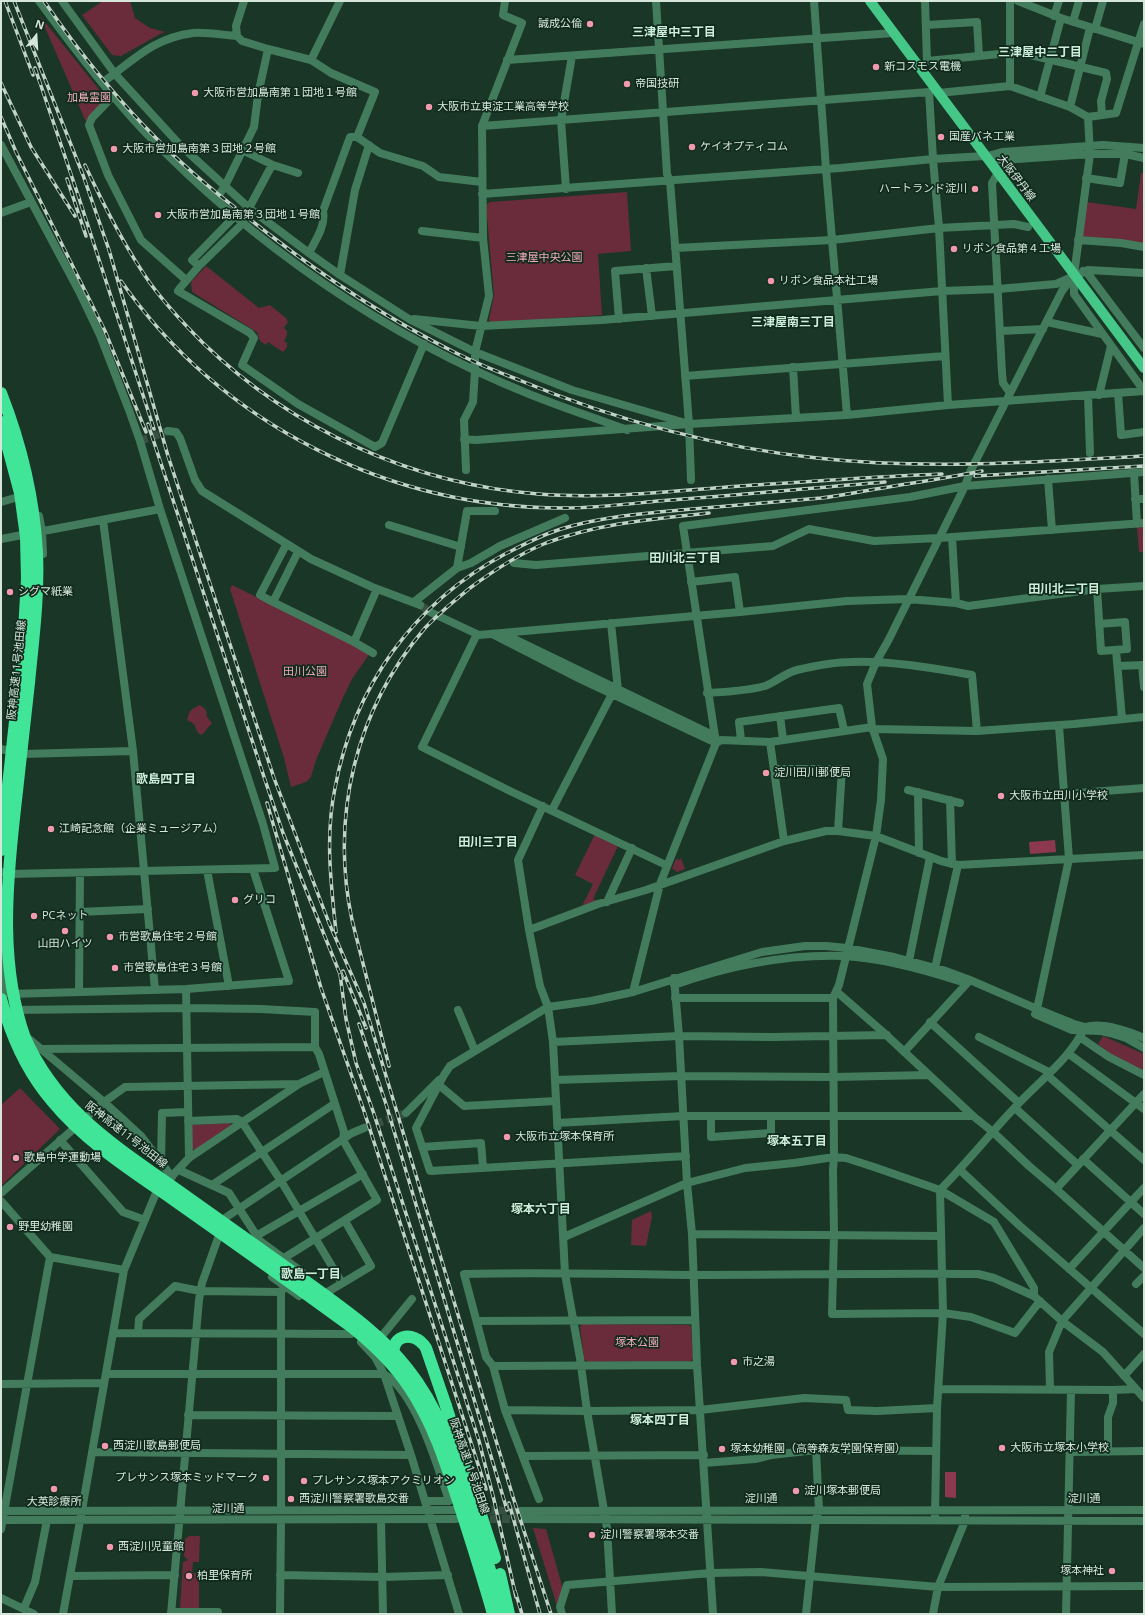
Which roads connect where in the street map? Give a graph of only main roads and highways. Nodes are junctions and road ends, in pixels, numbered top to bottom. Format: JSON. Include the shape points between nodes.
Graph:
{"nodes":[{"id":1,"x":870,"y":1,"type":"edge"},
{"id":2,"x":1141,"y":365,"type":"edge"},
{"id":3,"x":1,"y":393,"type":"edge"},
{"id":4,"x":1,"y":422,"type":"edge"},
{"id":5,"x":1,"y":850,"type":"edge"},
{"id":6,"x":2,"y":1002,"type":"edge"},
{"id":7,"x":413,"y":1384,"type":"dead end"},
{"id":8,"x":494,"y":1614,"type":"edge"},
{"id":9,"x":504,"y":1614,"type":"edge"},
{"id":10,"x":509,"y":1614,"type":"edge"}],
"edges":[{"from":1,"to":2,"type":"main road","name":"大阪伊丹線","via":[[985,156],[1078,273]]},
{"from":3,"to":9,"type":"highway","name":"阪神高速11号池田線","bridge":true,"via":[[13,422],[28,485],[37,555],[33,648],[5,921],[7,980],[23,1035],[49,1082],[89,1125],[339,1306],[376,1336],[405,1365],[429,1400],[448,1439]]},
{"from":4,"to":5,"type":"highway","name":"阪神高速11号池田線","bridge":true,"via":[[20,493],[26,537],[27,579],[23,648]]},
{"from":6,"to":8,"type":"highway","name":"阪神高速11号池田線","bridge":true,"via":[[12,1035],[30,1069],[52,1101],[76,1126],[120,1162],[353,1328],[396,1370],[419,1403],[437,1440]]},
{"from":7,"to":10,"type":"highway","bridge":true,"via":[[393,1354],[396,1343],[405,1336],[416,1338],[426,1348],[487,1533]]}]}
